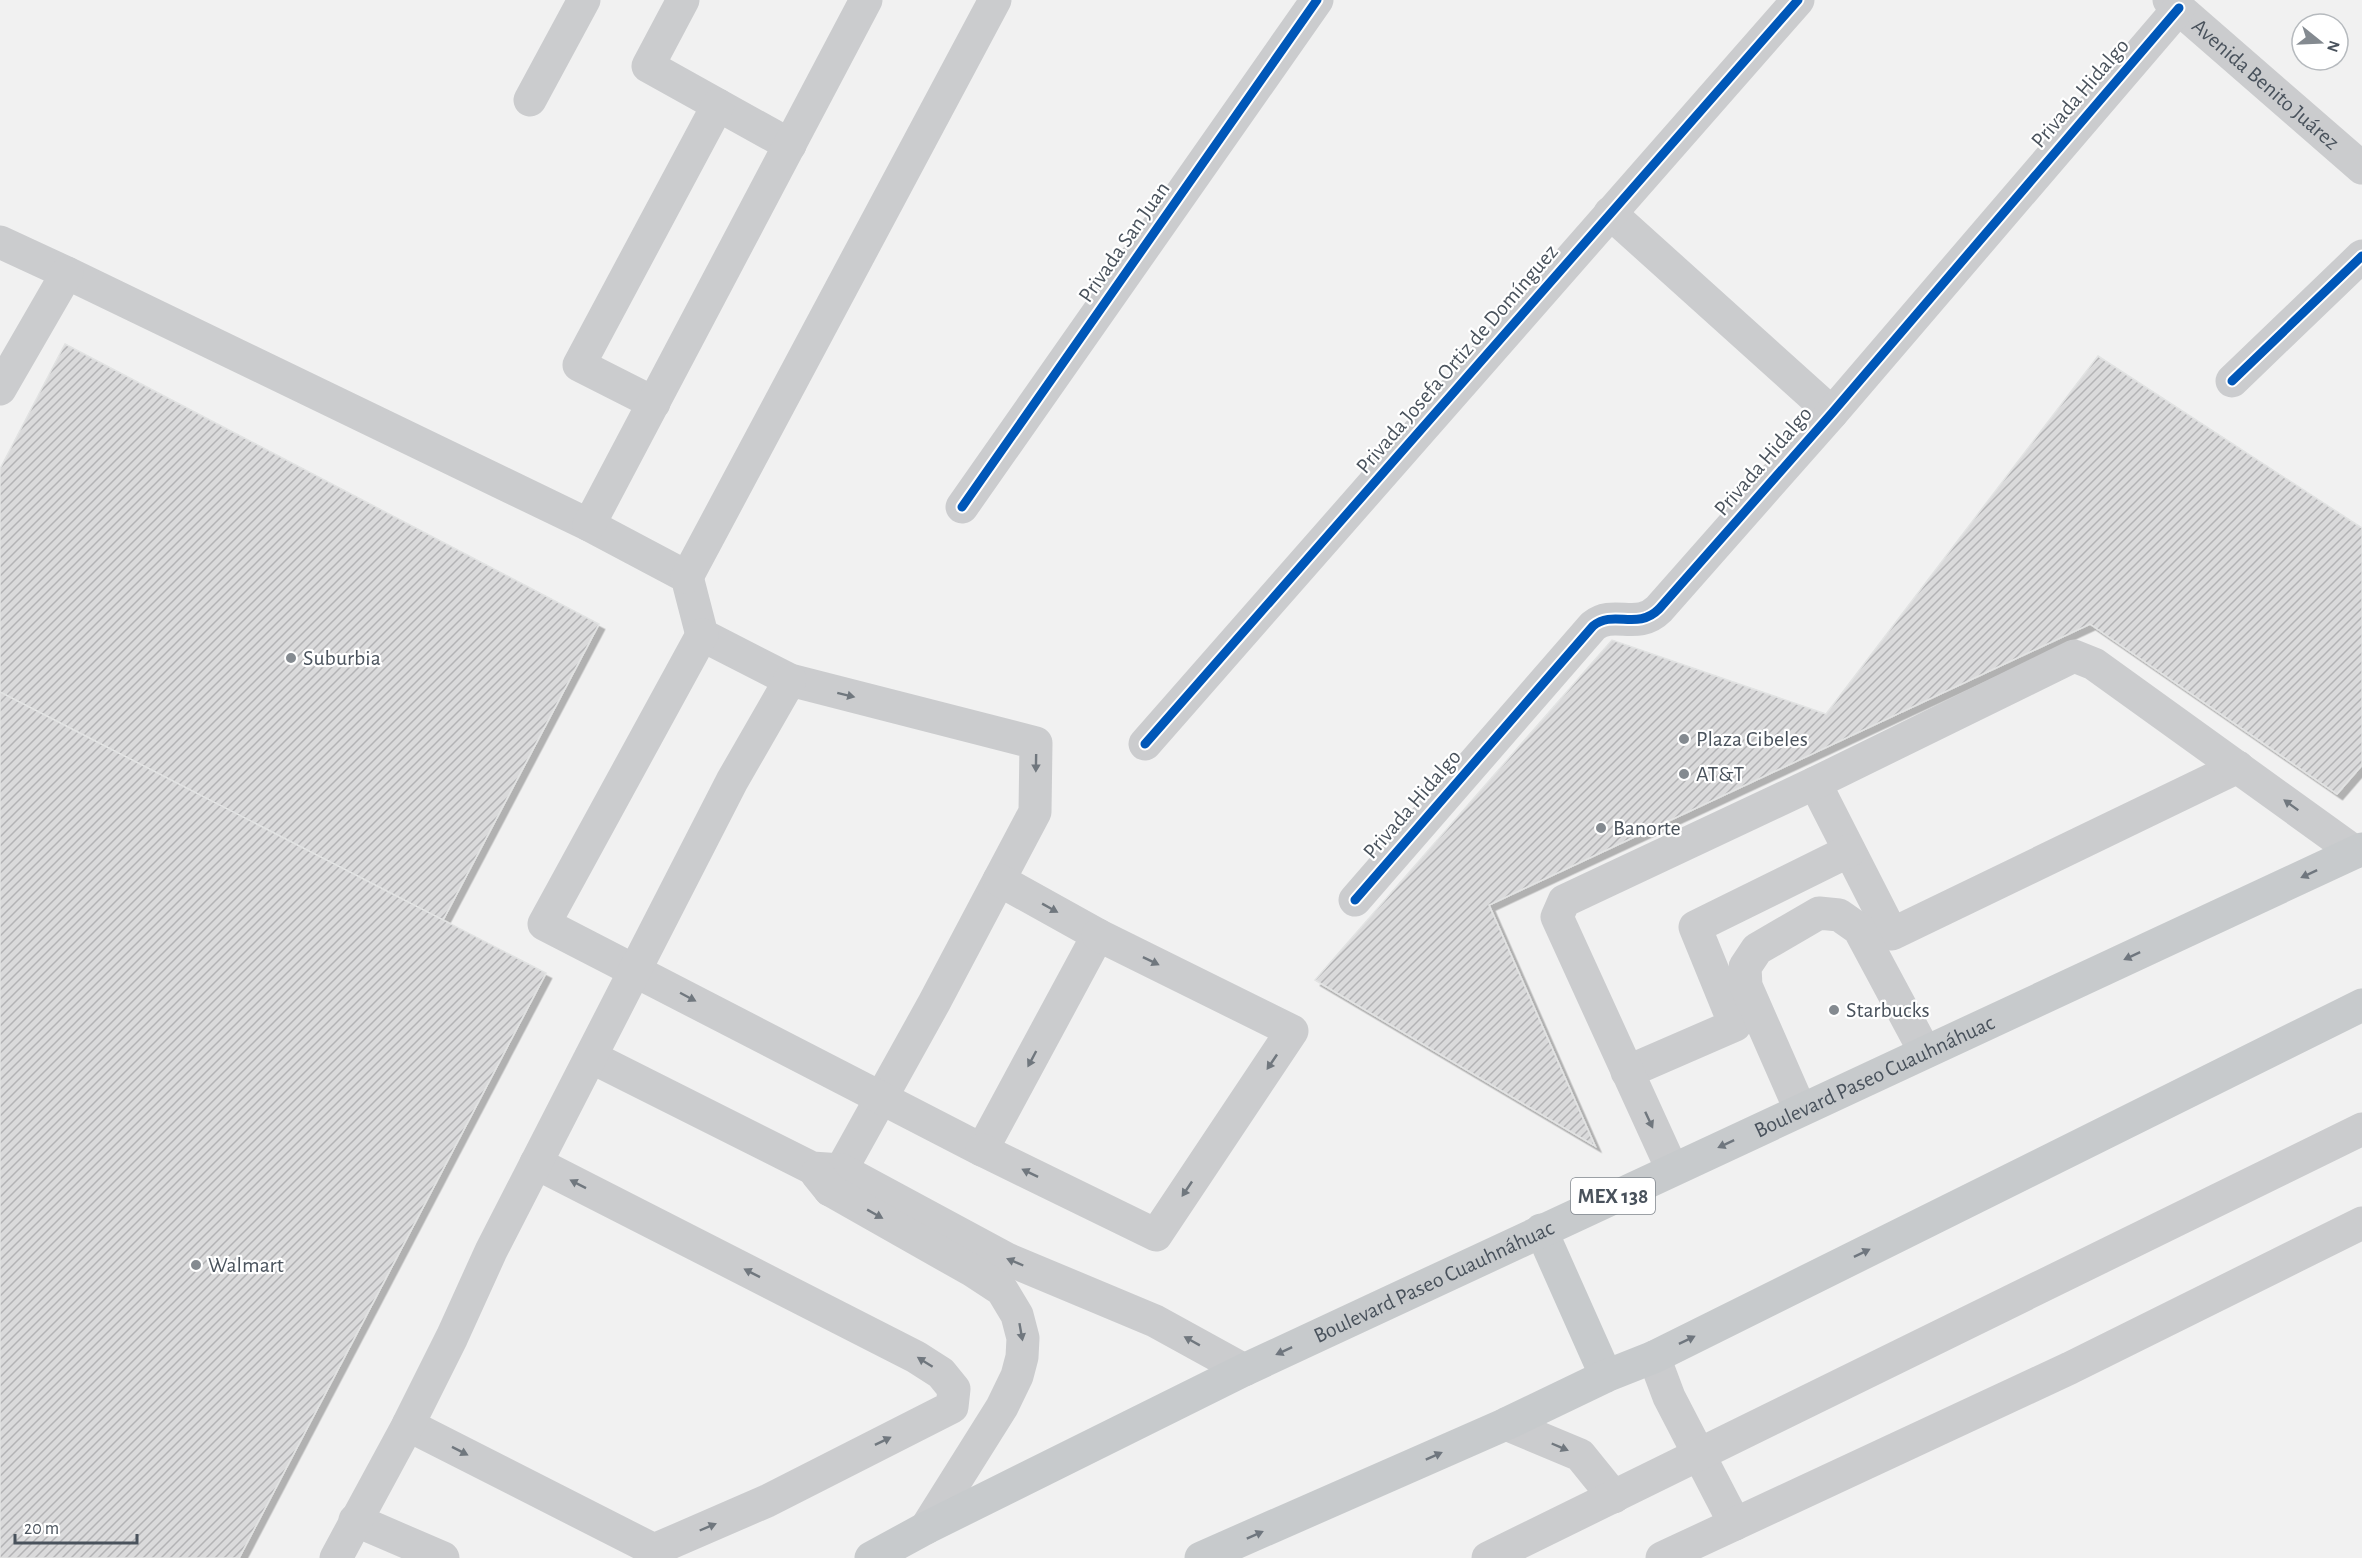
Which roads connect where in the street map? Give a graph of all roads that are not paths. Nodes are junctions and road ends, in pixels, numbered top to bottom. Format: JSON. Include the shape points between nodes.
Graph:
{"nodes":[{"id":1,"x":585,"y":0,"type":"edge"},
{"id":2,"x":683,"y":0,"type":"edge"},
{"id":3,"x":866,"y":0,"type":"edge"},
{"id":4,"x":995,"y":0,"type":"edge"},
{"id":5,"x":1317,"y":0,"type":"edge"},
{"id":6,"x":1798,"y":0,"type":"edge"},
{"id":7,"x":2174,"y":4,"type":"edge"},
{"id":8,"x":530,"y":100,"type":"dead end"},
{"id":9,"x":718,"y":105,"type":"junction"},
{"id":10,"x":790,"y":145,"type":"junction"},
{"id":11,"x":2362,"y":168,"type":"edge"},
{"id":12,"x":1610,"y":213,"type":"junction"},
{"id":13,"x":0,"y":242,"type":"edge"},
{"id":14,"x":2362,"y":256,"type":"edge"},
{"id":15,"x":68,"y":273,"type":"junction"},
{"id":16,"x":2232,"y":381,"type":"dead end"},
{"id":17,"x":0,"y":389,"type":"edge"},
{"id":18,"x":654,"y":403,"type":"junction"},
{"id":19,"x":1832,"y":413,"type":"junction"},
{"id":20,"x":962,"y":507,"type":"dead end"},
{"id":21,"x":589,"y":525,"type":"junction"},
{"id":22,"x":687,"y":577,"type":"junction"},
{"id":23,"x":702,"y":635,"type":"junction"},
{"id":24,"x":790,"y":680,"type":"junction"},
{"id":25,"x":1145,"y":744,"type":"dead end"},
{"id":26,"x":2238,"y":767,"type":"junction"},
{"id":27,"x":1815,"y":783,"type":"junction"},
{"id":28,"x":1849,"y":851,"type":"junction"},
{"id":29,"x":2359,"y":851,"type":"edge"},
{"id":30,"x":999,"y":880,"type":"junction"},
{"id":31,"x":1355,"y":900,"type":"dead end"},
{"id":32,"x":1098,"y":935,"type":"junction"},
{"id":33,"x":636,"y":970,"type":"junction"},
{"id":34,"x":2362,"y":1005,"type":"edge"},
{"id":35,"x":1925,"y":1052,"type":"junction"},
{"id":36,"x":591,"y":1057,"type":"junction"},
{"id":37,"x":1627,"y":1072,"type":"junction"},
{"id":38,"x":880,"y":1097,"type":"junction"},
{"id":39,"x":1800,"y":1109,"type":"junction"},
{"id":40,"x":2362,"y":1129,"type":"edge"},
{"id":41,"x":982,"y":1150,"type":"junction"},
{"id":42,"x":536,"y":1163,"type":"junction"},
{"id":43,"x":1672,"y":1169,"type":"junction"},
{"id":44,"x":828,"y":1176,"type":"junction"},
{"id":45,"x":2362,"y":1223,"type":"edge"},
{"id":46,"x":1541,"y":1230,"type":"junction"},
{"id":47,"x":1654,"y":1357,"type":"junction"},
{"id":48,"x":1244,"y":1370,"type":"junction"},
{"id":49,"x":1606,"y":1376,"type":"junction"},
{"id":50,"x":1506,"y":1424,"type":"junction"},
{"id":51,"x":408,"y":1425,"type":"junction"},
{"id":52,"x":1699,"y":1455,"type":"junction"},
{"id":53,"x":1614,"y":1497,"type":"junction"},
{"id":54,"x":355,"y":1520,"type":"junction"},
{"id":55,"x":1735,"y":1524,"type":"junction"},
{"id":56,"x":926,"y":1528,"type":"junction"},
{"id":57,"x":336,"y":1558,"type":"edge"},
{"id":58,"x":443,"y":1558,"type":"edge"},
{"id":59,"x":871,"y":1558,"type":"edge"},
{"id":60,"x":1201,"y":1558,"type":"edge"},
{"id":61,"x":1488,"y":1558,"type":"edge"},
{"id":62,"x":1662,"y":1558,"type":"edge"}],
"edges":[{"from":1,"to":8,"type":"street"},
{"from":2,"to":9,"type":"street","via":[[648,66]]},
{"from":3,"to":10,"type":"street"},
{"from":4,"to":22,"type":"street"},
{"from":5,"to":20,"type":"street","name":"Privada San Juan"},
{"from":6,"to":12,"type":"street","name":"Privada Josefa Ortiz de Domínguez"},
{"from":7,"to":11,"type":"street","name":"Avenida Benito Juárez"},
{"from":7,"to":19,"type":"street","name":"Privada Hidalgo"},
{"from":9,"to":10,"type":"street"},
{"from":9,"to":18,"type":"street","via":[[579,365]]},
{"from":10,"to":18,"type":"street"},
{"from":12,"to":19,"type":"street"},
{"from":12,"to":25,"type":"street","name":"Privada Josefa Ortiz de Domínguez"},
{"from":13,"to":15,"type":"street"},
{"from":14,"to":16,"type":"street"},
{"from":15,"to":17,"type":"street"},
{"from":15,"to":21,"type":"street"},
{"from":18,"to":21,"type":"street"},
{"from":19,"to":31,"type":"street","name":"Privada Hidalgo","via":[[1654,614],[1643,620],[1599,621],[1588,631]]},
{"from":21,"to":22,"type":"street"},
{"from":22,"to":23,"type":"street"},
{"from":23,"to":24,"type":"street"},
{"from":23,"to":33,"type":"street","via":[[544,924]]},
{"from":24,"to":30,"type":"street","one_way":true,"via":[[1036,743],[1035,812]]},
{"from":24,"to":33,"type":"street","via":[[732,781]]},
{"from":26,"to":27,"type":"street","via":[[2094,664],[2074,656]]},
{"from":26,"to":28,"type":"street","via":[[1892,934]]},
{"from":29,"to":26,"type":"street","one_way":true},
{"from":27,"to":28,"type":"street"},
{"from":27,"to":37,"type":"street","via":[[1564,901],[1557,917]]},
{"from":28,"to":37,"type":"street","via":[[1695,927],[1735,1025]]},
{"from":29,"to":35,"type":"main road","name":"Boulevard Paseo Cuauhnáhuac","number":"MEX 138","one_way":true},
{"from":30,"to":32,"type":"street","one_way":true},
{"from":30,"to":38,"type":"street"},
{"from":32,"to":41,"type":"street","one_way":true},
{"from":32,"to":41,"type":"street","one_way":true,"via":[[1292,1031],[1156,1234]]},
{"from":33,"to":36,"type":"street"},
{"from":33,"to":38,"type":"street","one_way":true},
{"from":47,"to":34,"type":"main road","one_way":true},
{"from":35,"to":39,"type":"main road","name":"Boulevard Paseo Cuauhnáhuac","number":"MEX 138"},
{"from":35,"to":39,"type":"street","via":[[1859,929],[1839,915],[1819,913],[1757,949],[1745,967],[1746,986]]},
{"from":36,"to":42,"type":"street"},
{"from":36,"to":44,"type":"street"},
{"from":37,"to":43,"type":"street","one_way":true},
{"from":38,"to":41,"type":"street"},
{"from":38,"to":44,"type":"street"},
{"from":39,"to":43,"type":"main road","name":"Boulevard Paseo Cuauhnáhuac","number":"MEX 138","one_way":true},
{"from":40,"to":52,"type":"street"},
{"from":42,"to":51,"type":"street"},
{"from":51,"to":42,"type":"street","one_way":true,"via":[[654,1550],[768,1501],[952,1407],[954,1389],[941,1373],[916,1357]]},
{"from":43,"to":46,"type":"main road","name":"Boulevard Paseo Cuauhnáhuac","number":"MEX 138"},
{"from":48,"to":44,"type":"street","one_way":true,"via":[[1155,1321],[1007,1259]]},
{"from":44,"to":56,"type":"street","one_way":true,"via":[[1002,1290],[1017,1315],[1023,1338],[1017,1376],[1002,1407]]},
{"from":45,"to":55,"type":"street","via":[[2070,1368]]},
{"from":46,"to":48,"type":"main road","name":"Boulevard Paseo Cuauhnáhuac","number":"MEX 138","one_way":true},
{"from":46,"to":49,"type":"main road"},
{"from":47,"to":49,"type":"main road"},
{"from":47,"to":52,"type":"street"},
{"from":48,"to":56,"type":"main road","name":"Boulevard Paseo Cuauhnáhuac","number":"MEX 138"},
{"from":49,"to":50,"type":"main road"},
{"from":50,"to":53,"type":"street","one_way":true,"via":[[1580,1455]]},
{"from":60,"to":50,"type":"main road","one_way":true},
{"from":51,"to":54,"type":"street"},
{"from":52,"to":53,"type":"street"},
{"from":52,"to":55,"type":"street"},
{"from":53,"to":61,"type":"street"},
{"from":54,"to":57,"type":"street"},
{"from":54,"to":58,"type":"street"},
{"from":55,"to":62,"type":"street"},
{"from":56,"to":59,"type":"main road","name":"Boulevard Paseo Cuauhnáhuac","number":"MEX 138"}]}
